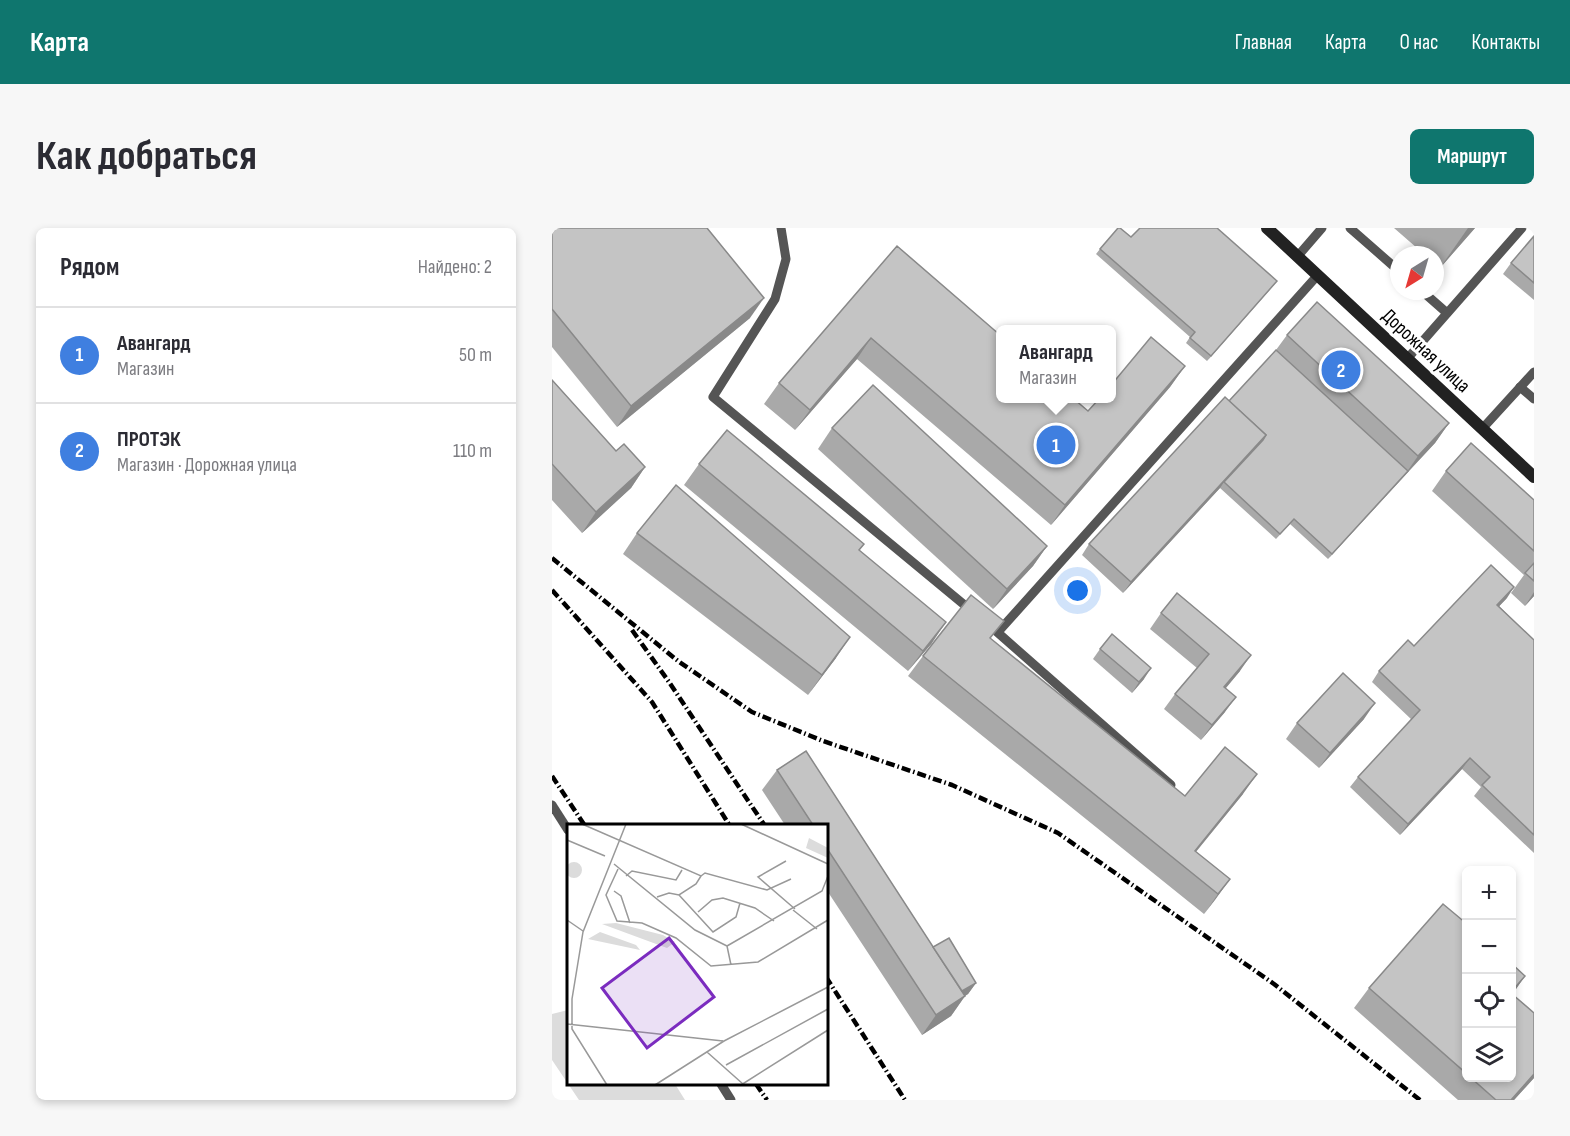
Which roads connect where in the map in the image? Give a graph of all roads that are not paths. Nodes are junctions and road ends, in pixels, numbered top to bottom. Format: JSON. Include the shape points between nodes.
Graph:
{"nodes":[{"id":1,"x":781,"y":228,"type":"edge"},
{"id":2,"x":1267,"y":228,"type":"edge"},
{"id":3,"x":1322,"y":228,"type":"edge"},
{"id":4,"x":1350,"y":228,"type":"edge"},
{"id":5,"x":1522,"y":228,"type":"edge"},
{"id":6,"x":1297,"y":257,"type":"junction"},
{"id":7,"x":1390,"y":263,"type":"edge"},
{"id":8,"x":1317,"y":276,"type":"junction"},
{"id":9,"x":1432,"y":300,"type":"edge"},
{"id":10,"x":1447,"y":313,"type":"junction"},
{"id":11,"x":1407,"y":359,"type":"junction"},
{"id":12,"x":1534,"y":372,"type":"edge"},
{"id":13,"x":1520,"y":387,"type":"junction"},
{"id":14,"x":1534,"y":399,"type":"edge"},
{"id":15,"x":1482,"y":429,"type":"junction"},
{"id":16,"x":1534,"y":477,"type":"edge"},
{"id":17,"x":998,"y":632,"type":"junction"},
{"id":18,"x":1171,"y":785,"type":"edge"},
{"id":19,"x":552,"y":805,"type":"edge"},
{"id":20,"x":567,"y":828,"type":"edge"},
{"id":21,"x":722,"y":1085,"type":"edge"},
{"id":22,"x":731,"y":1100,"type":"edge"}],
"edges":[{"from":1,"to":17,"type":"lane","via":[[786,259],[775,299],[713,397]]},
{"from":2,"to":6,"type":"street","name":"Дорожная улица"},
{"from":3,"to":6,"type":"lane"},
{"from":4,"to":7,"type":"lane"},
{"from":5,"to":10,"type":"lane"},
{"from":6,"to":8,"type":"street","name":"Дорожная улица"},
{"from":8,"to":11,"type":"street","name":"Дорожная улица"},
{"from":8,"to":17,"type":"lane"},
{"from":9,"to":10,"type":"lane"},
{"from":10,"to":11,"type":"lane"},
{"from":11,"to":15,"type":"street","name":"Дорожная улица"},
{"from":12,"to":13,"type":"lane"},
{"from":13,"to":14,"type":"lane"},
{"from":13,"to":15,"type":"lane"},
{"from":15,"to":16,"type":"street","name":"Дорожная улица"},
{"from":17,"to":18,"type":"lane"},
{"from":19,"to":20,"type":"lane"},
{"from":21,"to":22,"type":"lane"}]}
